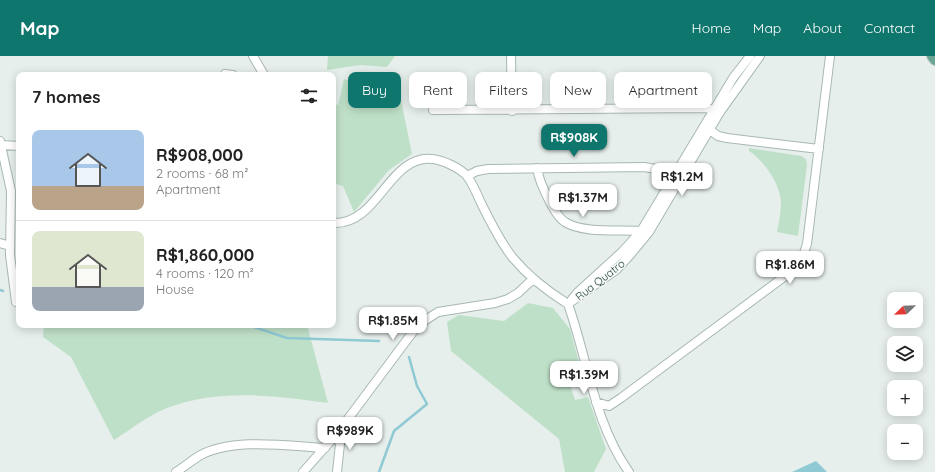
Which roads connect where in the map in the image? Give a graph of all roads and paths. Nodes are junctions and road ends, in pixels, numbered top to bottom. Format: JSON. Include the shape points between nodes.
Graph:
{"nodes":[{"id":1,"x":253,"y":56,"type":"edge"},
{"id":2,"x":511,"y":56,"type":"edge"},
{"id":3,"x":750,"y":56,"type":"edge"},
{"id":4,"x":760,"y":56,"type":"edge"},
{"id":5,"x":830,"y":56,"type":"edge"},
{"id":6,"x":932,"y":56,"type":"edge"},
{"id":7,"x":935,"y":60,"type":"edge"},
{"id":8,"x":262,"y":72,"type":"edge"},
{"id":9,"x":433,"y":110,"type":"dead end"},
{"id":10,"x":512,"y":111,"type":"junction"},
{"id":11,"x":717,"y":111,"type":"junction"},
{"id":12,"x":710,"y":130,"type":"junction"},
{"id":13,"x":1,"y":143,"type":"edge"},
{"id":14,"x":16,"y":146,"type":"edge"},
{"id":15,"x":819,"y":149,"type":"junction"},
{"id":16,"x":537,"y":168,"type":"junction"},
{"id":17,"x":467,"y":176,"type":"junction"},
{"id":18,"x":678,"y":177,"type":"junction"},
{"id":19,"x":336,"y":223,"type":"edge"},
{"id":20,"x":645,"y":232,"type":"junction"},
{"id":21,"x":0,"y":243,"type":"edge"},
{"id":22,"x":10,"y":246,"type":"junction"},
{"id":23,"x":533,"y":279,"type":"junction"},
{"id":24,"x":16,"y":302,"type":"dead end"},
{"id":25,"x":568,"y":304,"type":"junction"},
{"id":26,"x":596,"y":402,"type":"junction"},
{"id":27,"x":336,"y":435,"type":"junction"},
{"id":28,"x":325,"y":448,"type":"junction"},
{"id":29,"x":176,"y":472,"type":"edge"},
{"id":30,"x":304,"y":472,"type":"edge"},
{"id":31,"x":337,"y":472,"type":"edge"},
{"id":32,"x":629,"y":472,"type":"edge"}],
"edges":[{"from":1,"to":8,"type":"street"},
{"from":2,"to":10,"type":"street"},
{"from":3,"to":11,"type":"street","name":"Rua Quatro","via":[[732,78]]},
{"from":4,"to":11,"type":"street","name":"Rua Quatro"},
{"from":5,"to":15,"type":"street"},
{"from":6,"to":7,"type":"main road"},
{"from":9,"to":10,"type":"street"},
{"from":10,"to":11,"type":"street","via":[[706,108]]},
{"from":11,"to":12,"type":"street","name":"Rua Quatro"},
{"from":11,"to":18,"type":"street","name":"Rua Quatro"},
{"from":12,"to":15,"type":"street","via":[[718,136],[727,138]]},
{"from":12,"to":18,"type":"street","name":"Rua Quatro"},
{"from":13,"to":14,"type":"street"},
{"from":13,"to":22,"type":"street","via":[[11,191]]},
{"from":15,"to":26,"type":"street","via":[[807,244],[800,265],[621,398],[609,406]]},
{"from":16,"to":17,"type":"street","via":[[488,169]]},
{"from":16,"to":18,"type":"street","via":[[644,167],[662,170]]},
{"from":16,"to":20,"type":"street","via":[[544,191],[564,222],[582,229]]},
{"from":17,"to":19,"type":"street","via":[[448,164],[434,159],[420,159],[401,171],[355,219]]},
{"from":17,"to":23,"type":"street","via":[[512,257]]},
{"from":18,"to":20,"type":"street","name":"Rua Quatro"},
{"from":20,"to":25,"type":"street","name":"Rua Quatro","via":[[630,255],[616,270]]},
{"from":21,"to":22,"type":"street"},
{"from":22,"to":24,"type":"street"},
{"from":23,"to":25,"type":"street","via":[[547,292]]},
{"from":23,"to":27,"type":"street","via":[[508,299],[438,312],[418,325]]},
{"from":25,"to":26,"type":"street"},
{"from":26,"to":32,"type":"street","via":[[613,443]]},
{"from":27,"to":28,"type":"street"},
{"from":27,"to":31,"type":"street","via":[[340,444]]},
{"from":28,"to":29,"type":"street","via":[[260,445],[217,449],[200,455]]},
{"from":28,"to":30,"type":"street"}]}
